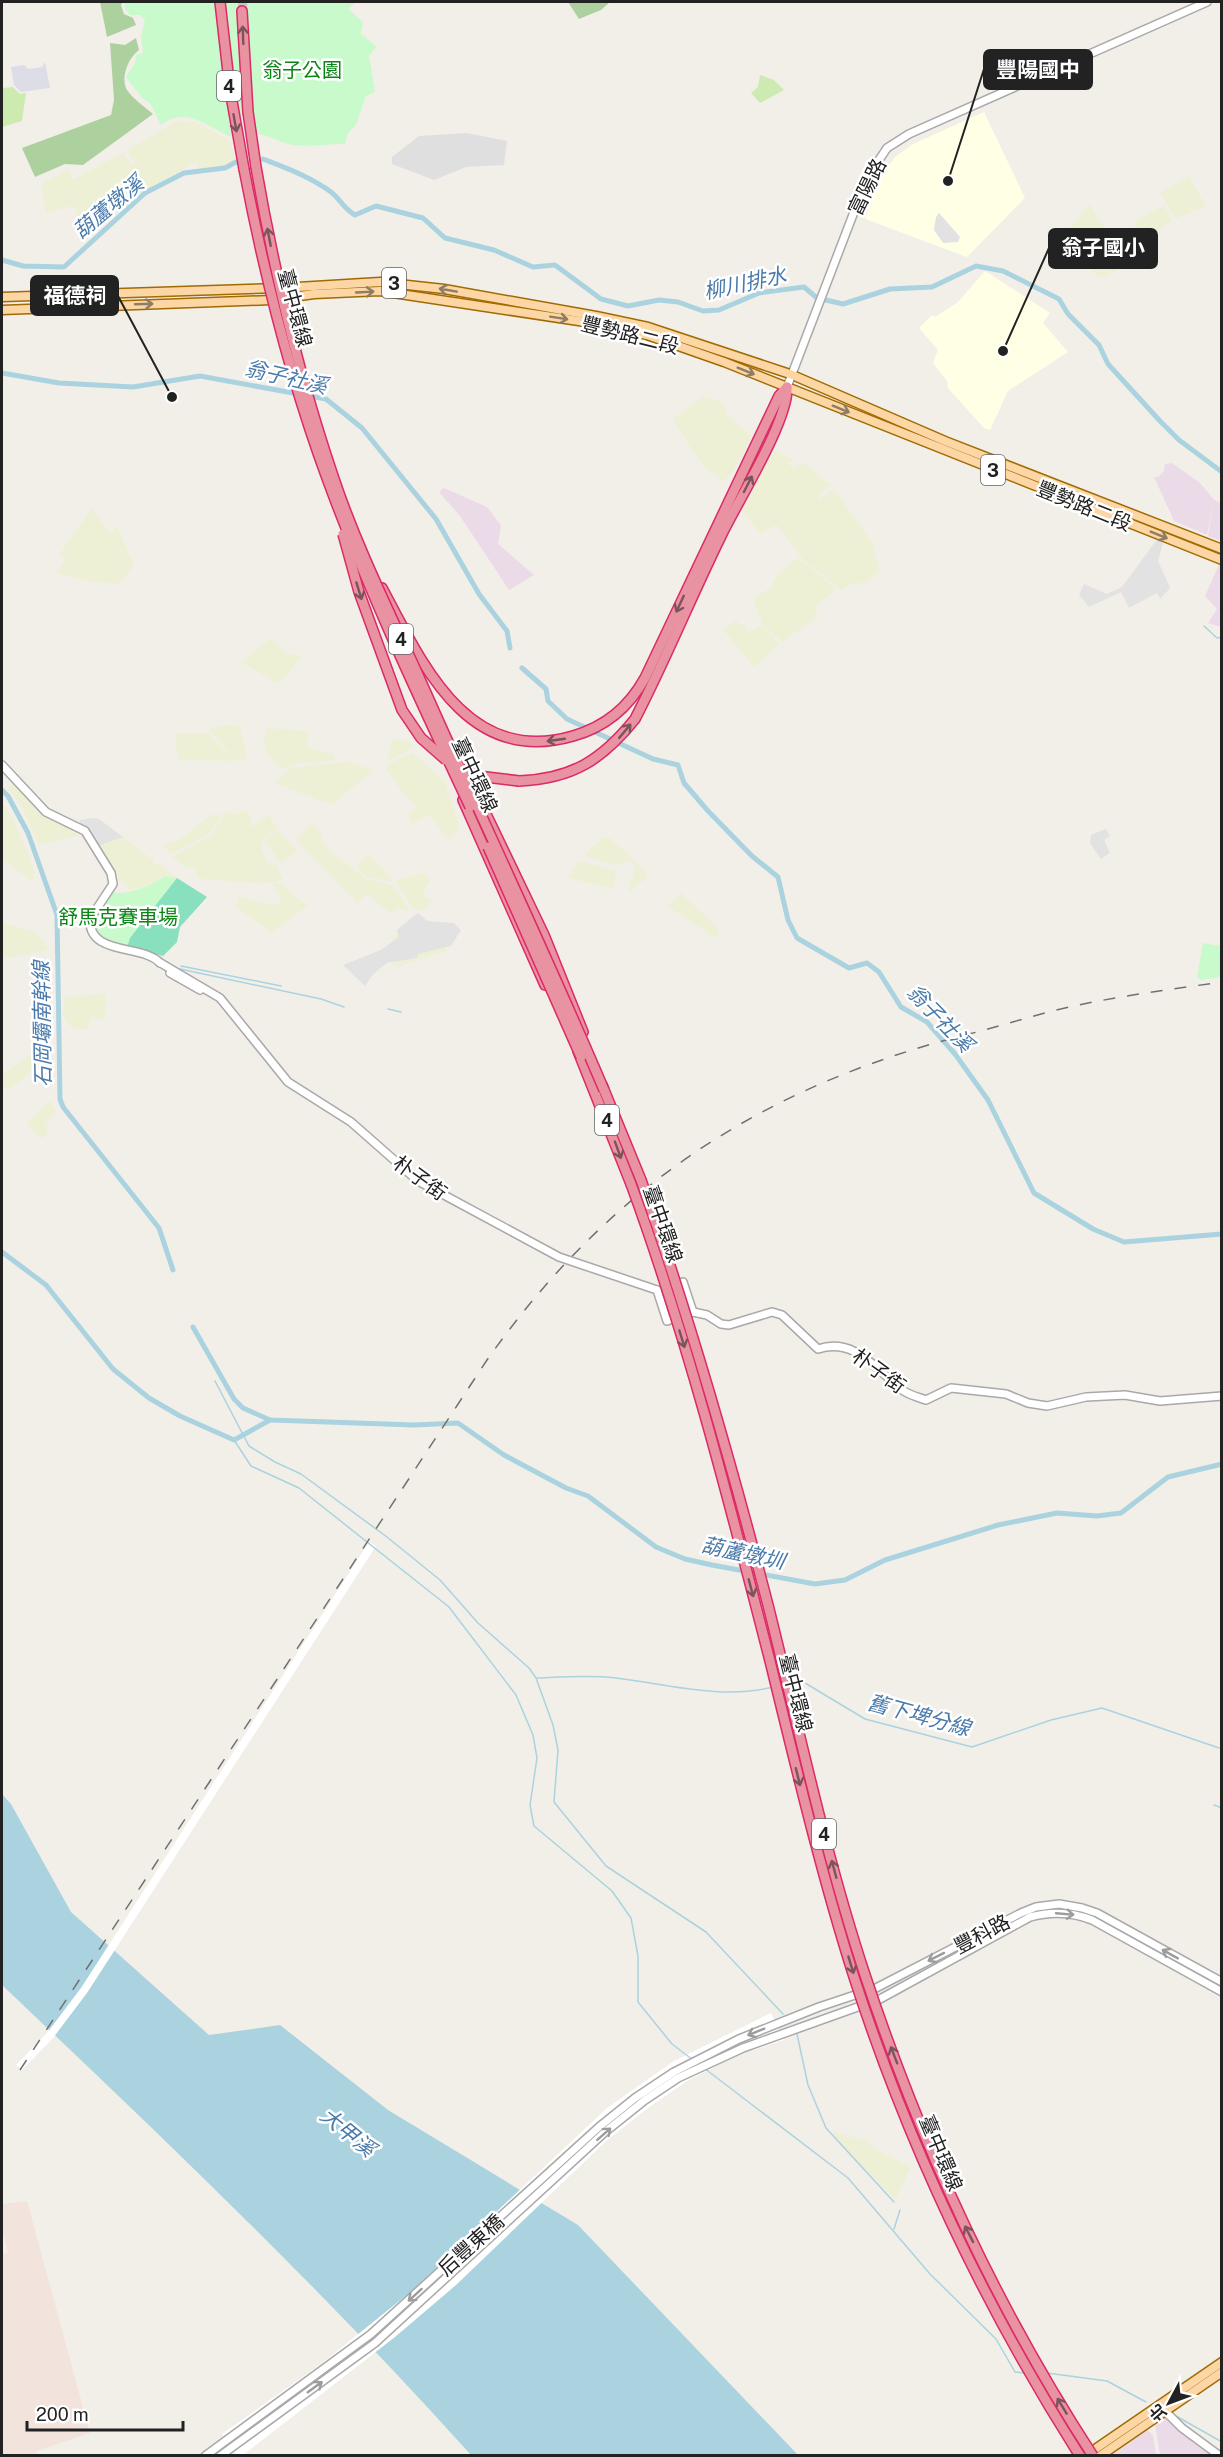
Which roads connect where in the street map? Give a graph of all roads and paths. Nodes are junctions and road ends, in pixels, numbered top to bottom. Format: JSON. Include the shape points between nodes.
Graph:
{"nodes":[{"id":1,"x":220,"y":2,"type":"edge"},
{"id":2,"x":1207,"y":2,"type":"edge"},
{"id":3,"x":242,"y":11,"type":"tunnel mouth"},
{"id":4,"x":2,"y":297,"type":"edge"},
{"id":5,"x":2,"y":310,"type":"edge"},
{"id":6,"x":790,"y":374,"type":"junction"},
{"id":7,"x":787,"y":387,"type":"junction"},
{"id":8,"x":327,"y":484,"type":"dead end"},
{"id":9,"x":332,"y":494,"type":"junction"},
{"id":10,"x":717,"y":534,"type":"junction"},
{"id":11,"x":1221,"y":549,"type":"edge"},
{"id":12,"x":364,"y":554,"type":"junction"},
{"id":13,"x":1221,"y":560,"type":"edge"},
{"id":14,"x":438,"y":717,"type":"dead end"},
{"id":15,"x":2,"y":765,"type":"edge"},
{"id":16,"x":581,"y":1057,"type":"junction"},
{"id":17,"x":604,"y":1090,"type":"junction"},
{"id":18,"x":657,"y":1290,"type":"junction"},
{"id":19,"x":693,"y":1312,"type":"junction"},
{"id":20,"x":1221,"y":1396,"type":"edge"},
{"id":21,"x":1221,"y":1982,"type":"edge"},
{"id":22,"x":1221,"y":1992,"type":"edge"},
{"id":23,"x":739,"y":2039,"type":"joint"},
{"id":24,"x":743,"y":2048,"type":"joint"},
{"id":25,"x":1221,"y":2362,"type":"edge"},
{"id":26,"x":1221,"y":2372,"type":"edge"},
{"id":27,"x":1162,"y":2408,"type":"junction"},
{"id":28,"x":232,"y":2443,"type":"junction"},
{"id":29,"x":205,"y":2456,"type":"edge"},
{"id":30,"x":220,"y":2456,"type":"edge"},
{"id":31,"x":1080,"y":2456,"type":"edge"},
{"id":32,"x":1085,"y":2456,"type":"edge"},
{"id":33,"x":1093,"y":2456,"type":"edge"},
{"id":34,"x":1100,"y":2456,"type":"edge"},
{"id":35,"x":1220,"y":2456,"type":"edge"}],
"edges":[{"from":1,"to":9,"type":"highway","name":"臺中環線","number":"4","one_way":true,"bridge":true,"via":[[244,170],[289,359]]},
{"from":2,"to":6,"type":"street","name":"富陽路","via":[[955,112],[887,147],[867,178]]},
{"from":12,"to":3,"type":"highway","name":"臺中環線","number":"4","one_way":true,"bridge":true,"via":[[334,477],[296,355],[275,270],[248,112]]},
{"from":6,"to":4,"type":"main road","name":"豐勢路二段","number":"3","one_way":true,"via":[[648,327],[409,284]]},
{"from":5,"to":7,"type":"main road","name":"豐勢路二段","number":"3","one_way":true,"via":[[271,300],[380,291],[636,332]]},
{"from":6,"to":7,"type":"street","name":"富陽路"},
{"from":6,"to":11,"type":"main road","name":"豐勢路二段","number":"3","via":[[945,441]]},
{"from":7,"to":10,"type":"highway","via":[[779,396]]},
{"from":7,"to":13,"type":"main road","name":"豐勢路二段","number":"3","one_way":true},
{"from":8,"to":16,"type":"highway","bridge":true,"via":[[531,957]]},
{"from":9,"to":10,"type":"highway","one_way":true,"bridge":true,"via":[[359,592],[402,710],[422,738],[453,764],[478,776],[506,780],[537,780],[574,772],[620,738],[640,711]]},
{"from":9,"to":16,"type":"highway","name":"臺中環線","number":"4","bridge":true,"via":[[368,584]]},
{"from":10,"to":12,"type":"highway","one_way":true,"bridge":true,"via":[[636,695],[601,725],[548,741],[499,735],[454,705],[423,661]]},
{"from":12,"to":17,"type":"highway","name":"臺中環線","number":"4","bridge":true},
{"from":14,"to":17,"type":"highway","bridge":true,"via":[[544,935]]},
{"from":15,"to":18,"type":"street","name":"朴子街","via":[[46,812],[85,831],[111,873],[113,884],[90,919],[93,933],[105,943],[151,955],[184,982],[225,1004],[292,1085],[351,1122],[418,1181],[559,1257]]},
{"from":16,"to":31,"type":"highway","name":"臺中環線","number":"4","one_way":true,"bridge":true,"via":[[648,1233],[700,1400],[817,1850],[872,2028],[947,2214],[1023,2362]]},
{"from":33,"to":17,"type":"highway","name":"臺中環線","number":"4","one_way":true,"bridge":true,"via":[[1025,2342],[966,2228],[881,2022],[827,1845],[753,1547],[697,1348],[645,1191]]},
{"from":18,"to":19,"type":"street","via":[[683,1282]]},
{"from":18,"to":19,"type":"street","via":[[667,1321]]},
{"from":19,"to":20,"type":"street","name":"朴子街","via":[[729,1325],[772,1312],[782,1315],[818,1349],[847,1347],[902,1390],[926,1400],[951,1388],[1006,1394],[1047,1406],[1086,1397],[1125,1395],[1160,1401]]},
{"from":21,"to":23,"type":"street","name":"豐科路","one_way":true,"via":[[1096,1913],[1074,1906],[1051,1905],[1021,1913],[876,1988]]},
{"from":24,"to":22,"type":"street","name":"豐科路","one_way":true,"via":[[880,1999],[1014,1926],[1044,1914],[1066,1913],[1092,1920]]},
{"from":23,"to":28,"type":"street","name":"后豐東橋","one_way":true,"via":[[674,2072],[635,2098],[371,2334]]},
{"from":28,"to":24,"type":"street","name":"后豐東橋","one_way":true,"via":[[375,2343],[639,2104],[678,2078]]},
{"from":25,"to":27,"type":"main road"},
{"from":26,"to":27,"type":"main road"},
{"from":27,"to":32,"type":"main road"},
{"from":27,"to":34,"type":"main road"},
{"from":27,"to":35,"type":"street"},
{"from":28,"to":29,"type":"street","name":"后豐東橋"},
{"from":28,"to":30,"type":"street","name":"后豐東橋"}]}
